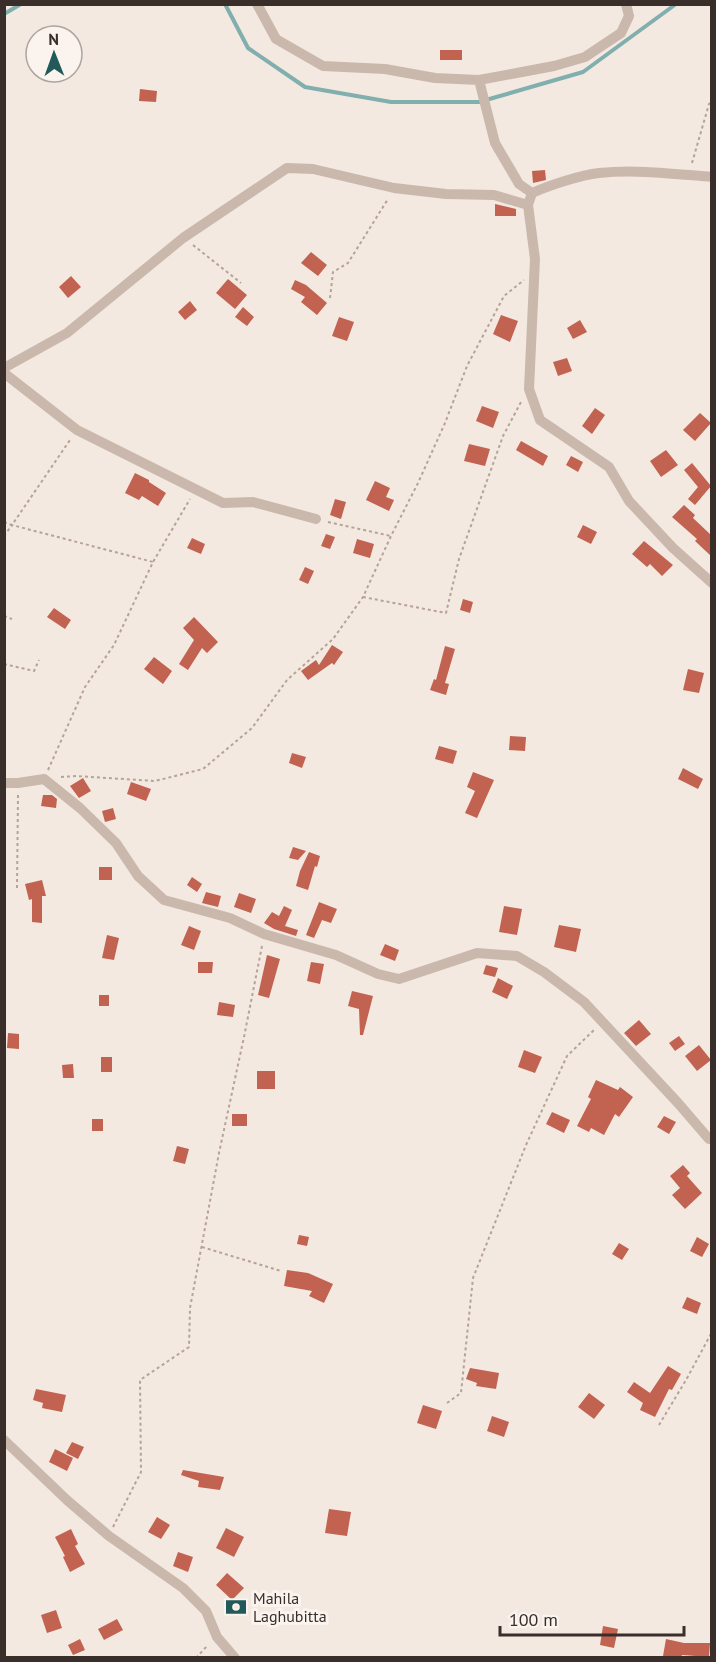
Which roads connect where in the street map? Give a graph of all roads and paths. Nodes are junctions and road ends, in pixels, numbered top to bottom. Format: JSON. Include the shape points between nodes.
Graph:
{"nodes":[{"id":1,"x":256,"y":4,"type":"edge"},
{"id":2,"x":626,"y":4,"type":"edge"},
{"id":3,"x":478,"y":80,"type":"junction"},
{"id":4,"x":711,"y":101,"type":"edge"},
{"id":5,"x":688,"y":175,"type":"junction"},
{"id":6,"x":711,"y":177,"type":"edge"},
{"id":7,"x":394,"y":188,"type":"junction"},
{"id":8,"x":532,"y":193,"type":"junction"},
{"id":9,"x":528,"y":205,"type":"junction"},
{"id":10,"x":183,"y":238,"type":"junction"},
{"id":11,"x":534,"y":275,"type":"junction"},
{"id":12,"x":241,"y":283,"type":"dead end"},
{"id":13,"x":330,"y":298,"type":"dead end"},
{"id":14,"x":4,"y":368,"type":"edge"},
{"id":15,"x":4,"y":373,"type":"edge"},
{"id":16,"x":529,"y":389,"type":"junction"},
{"id":17,"x":77,"y":430,"type":"junction"},
{"id":18,"x":195,"y":489,"type":"junction"},
{"id":19,"x":316,"y":519,"type":"joint"},
{"id":20,"x":4,"y":522,"type":"edge"},
{"id":21,"x":12,"y":525,"type":"junction"},
{"id":22,"x":4,"y":536,"type":"edge"},
{"id":23,"x":391,"y":536,"type":"junction"},
{"id":24,"x":153,"y":562,"type":"junction"},
{"id":25,"x":711,"y":583,"type":"edge"},
{"id":26,"x":363,"y":597,"type":"junction"},
{"id":27,"x":4,"y":616,"type":"edge"},
{"id":28,"x":12,"y":619,"type":"dead end"},
{"id":29,"x":39,"y":660,"type":"dead end"},
{"id":30,"x":4,"y":664,"type":"edge"},
{"id":31,"x":44,"y":779,"type":"junction"},
{"id":32,"x":4,"y":783,"type":"edge"},
{"id":33,"x":18,"y":783,"type":"junction"},
{"id":34,"x":17,"y":888,"type":"dead end"},
{"id":35,"x":264,"y":934,"type":"junction"},
{"id":36,"x":602,"y":1021,"type":"junction"},
{"id":37,"x":711,"y":1138,"type":"edge"},
{"id":38,"x":202,"y":1247,"type":"junction"},
{"id":39,"x":281,"y":1271,"type":"dead end"},
{"id":40,"x":711,"y":1332,"type":"edge"},
{"id":41,"x":447,"y":1403,"type":"dead end"},
{"id":42,"x":659,"y":1425,"type":"dead end"},
{"id":43,"x":4,"y":1440,"type":"edge"},
{"id":44,"x":109,"y":1536,"type":"junction"},
{"id":45,"x":217,"y":1637,"type":"junction"},
{"id":46,"x":196,"y":1658,"type":"edge"},
{"id":47,"x":235,"y":1658,"type":"edge"}],
"edges":[{"from":1,"to":3,"type":"street","via":[[276,39],[323,66]]},
{"from":2,"to":3,"type":"street","via":[[629,16],[621,33],[585,57]]},
{"from":3,"to":8,"type":"street","via":[[495,143],[519,184]]},
{"from":4,"to":5,"type":"path"},
{"from":5,"to":6,"type":"street"},
{"from":5,"to":8,"type":"street","via":[[598,173]]},
{"from":7,"to":9,"type":"street","via":[[494,195]]},
{"from":7,"to":10,"type":"street","via":[[314,169],[287,168]]},
{"from":7,"to":13,"type":"path","via":[[348,262],[333,272]]},
{"from":8,"to":9,"type":"street"},
{"from":9,"to":11,"type":"street","via":[[536,259]]},
{"from":10,"to":12,"type":"path"},
{"from":10,"to":14,"type":"street","via":[[67,333]]},
{"from":11,"to":16,"type":"street"},
{"from":11,"to":23,"type":"path","via":[[504,296],[467,366],[445,423]]},
{"from":15,"to":17,"type":"street"},
{"from":16,"to":25,"type":"street","via":[[540,420],[609,467],[629,501]]},
{"from":16,"to":26,"type":"path","via":[[503,436],[459,559],[446,613]]},
{"from":17,"to":18,"type":"street"},
{"from":17,"to":21,"type":"path"},
{"from":18,"to":19,"type":"street","via":[[223,503],[253,502]]},
{"from":18,"to":24,"type":"path"},
{"from":19,"to":23,"type":"path"},
{"from":20,"to":21,"type":"path"},
{"from":21,"to":22,"type":"path"},
{"from":21,"to":24,"type":"path"},
{"from":23,"to":26,"type":"path"},
{"from":24,"to":31,"type":"path","via":[[114,645],[85,687]]},
{"from":26,"to":31,"type":"path","via":[[333,639],[287,680],[252,728],[203,769],[155,781],[76,776]]},
{"from":27,"to":28,"type":"path"},
{"from":29,"to":30,"type":"path","via":[[34,671]]},
{"from":31,"to":33,"type":"street"},
{"from":31,"to":35,"type":"street","via":[[116,843],[138,876],[164,900],[230,918]]},
{"from":32,"to":33,"type":"street"},
{"from":33,"to":34,"type":"path"},
{"from":35,"to":36,"type":"street","via":[[399,979],[477,953],[517,956],[584,1002]]},
{"from":35,"to":38,"type":"path"},
{"from":36,"to":37,"type":"street"},
{"from":36,"to":41,"type":"path","via":[[567,1056],[510,1184],[473,1278],[461,1393]]},
{"from":38,"to":39,"type":"path"},
{"from":38,"to":44,"type":"path","via":[[190,1308],[189,1347],[140,1380],[141,1472]]},
{"from":40,"to":42,"type":"path"},
{"from":43,"to":44,"type":"street"},
{"from":44,"to":45,"type":"street","via":[[183,1588],[206,1611]]},
{"from":45,"to":46,"type":"path"},
{"from":45,"to":47,"type":"street"}]}
